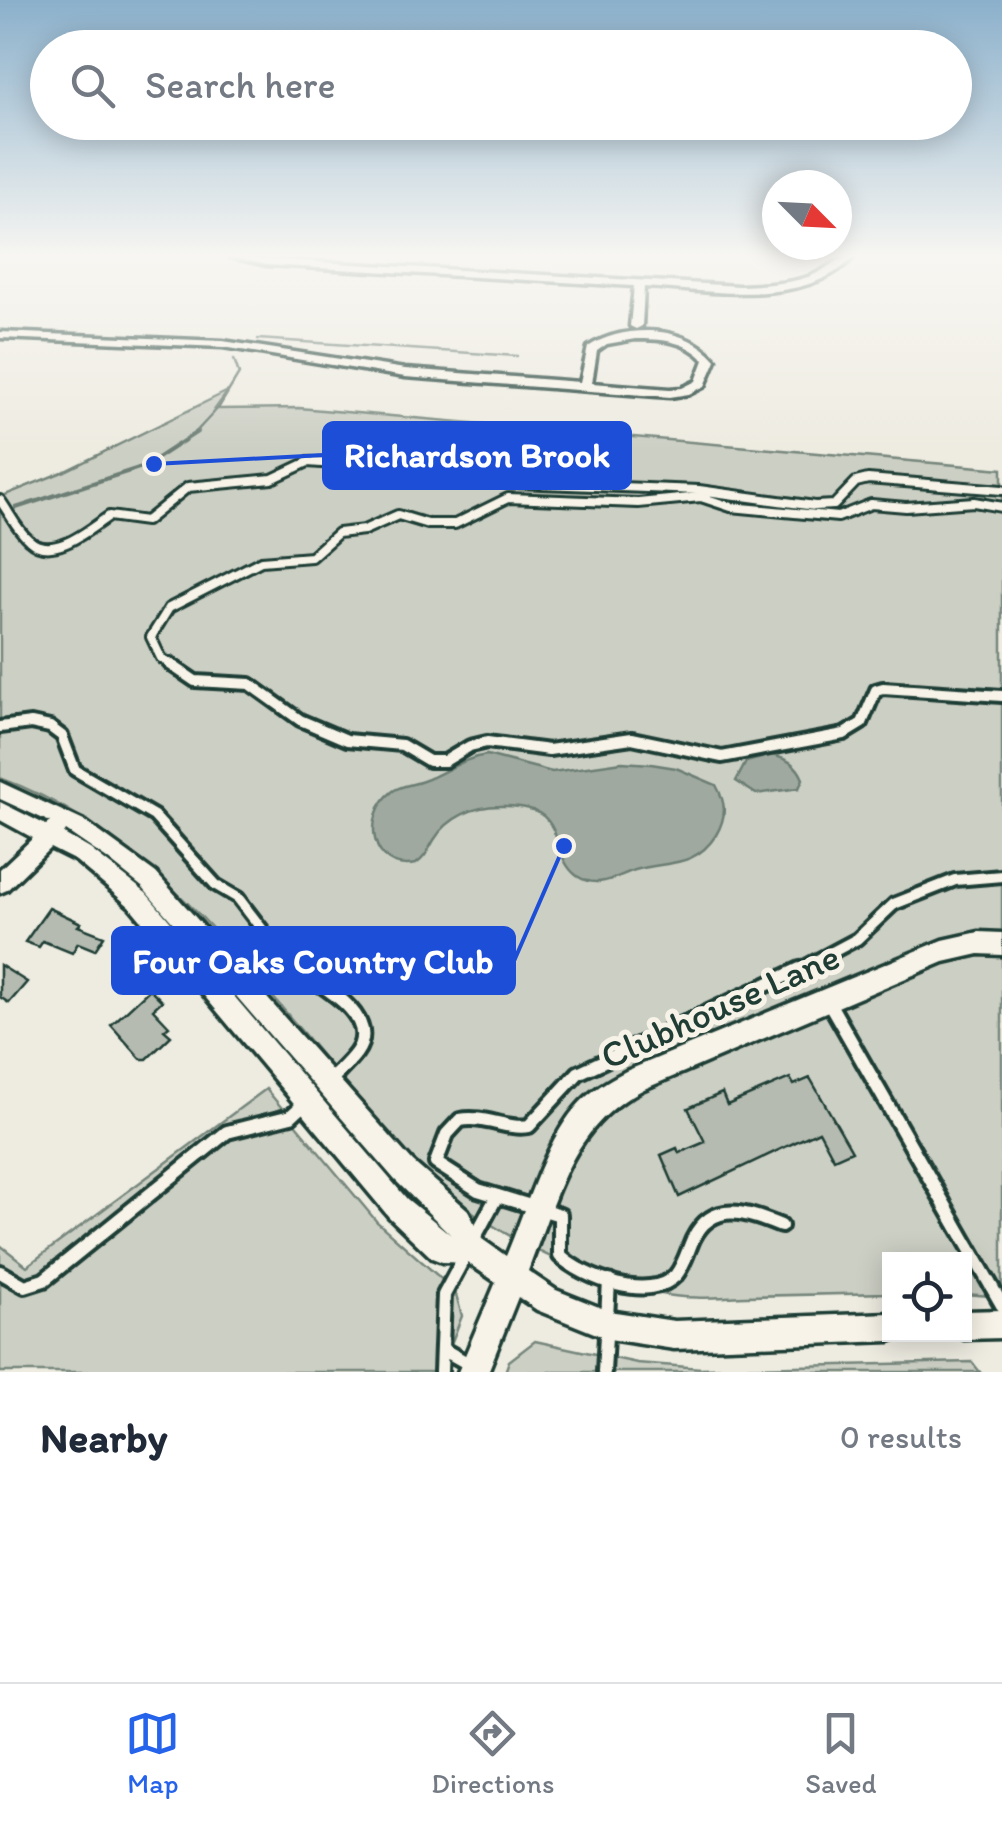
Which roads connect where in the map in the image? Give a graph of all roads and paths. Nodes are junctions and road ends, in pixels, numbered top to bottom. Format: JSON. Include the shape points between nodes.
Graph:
{"nodes":[{"id":1,"x":636,"y":321,"type":"edge"},
{"id":2,"x":636,"y":326,"type":"dead end"},
{"id":3,"x":0,"y":335,"type":"edge"},
{"id":4,"x":585,"y":386,"type":"junction"},
{"id":5,"x":1002,"y":490,"type":"edge"},
{"id":6,"x":0,"y":500,"type":"edge"},
{"id":7,"x":1002,"y":507,"type":"edge"},
{"id":8,"x":1002,"y":696,"type":"edge"},
{"id":9,"x":0,"y":726,"type":"edge"},
{"id":10,"x":0,"y":790,"type":"edge"},
{"id":11,"x":0,"y":810,"type":"edge"},
{"id":12,"x":58,"y":826,"type":"junction"},
{"id":13,"x":1002,"y":876,"type":"edge"},
{"id":14,"x":0,"y":884,"type":"edge"},
{"id":15,"x":1002,"y":944,"type":"edge"},
{"id":16,"x":827,"y":998,"type":"junction"},
{"id":17,"x":264,"y":1009,"type":"junction"},
{"id":18,"x":244,"y":1026,"type":"junction"},
{"id":19,"x":328,"y":1083,"type":"junction"},
{"id":20,"x":307,"y":1101,"type":"junction"},
{"id":21,"x":497,"y":1196,"type":"junction"},
{"id":22,"x":539,"y":1206,"type":"junction"},
{"id":23,"x":782,"y":1226,"type":"dead end"},
{"id":24,"x":472,"y":1249,"type":"junction"},
{"id":25,"x":0,"y":1272,"type":"edge"},
{"id":26,"x":510,"y":1275,"type":"junction"},
{"id":27,"x":609,"y":1281,"type":"junction"},
{"id":28,"x":1002,"y":1305,"type":"edge"},
{"id":29,"x":604,"y":1323,"type":"junction"},
{"id":30,"x":1002,"y":1324,"type":"edge"},
{"id":31,"x":972,"y":1325,"type":"edge"},
{"id":32,"x":882,"y":1328,"type":"edge"},
{"id":33,"x":444,"y":1350,"type":"junction"},
{"id":34,"x":477,"y":1370,"type":"edge"},
{"id":35,"x":441,"y":1372,"type":"edge"},
{"id":36,"x":604,"y":1372,"type":"edge"}],
"edges":[{"from":1,"to":2,"type":"street"},
{"from":3,"to":4,"type":"street","via":[[223,344],[390,371]]},
{"from":4,"to":4,"type":"street","via":[[685,391],[703,381],[710,357],[676,340],[611,338],[592,350]]},
{"from":5,"to":6,"type":"lane","via":[[868,478],[834,504],[816,506],[699,490],[516,484],[470,474],[308,462],[272,479],[188,486],[146,522],[109,516],[73,542],[46,546],[30,542]]},
{"from":7,"to":8,"type":"lane","via":[[963,499],[871,504],[838,517],[731,508],[701,497],[638,503],[508,498],[455,524],[392,516],[338,533],[311,557],[261,561],[169,608],[151,637],[161,658],[194,681],[250,684],[300,720],[347,740],[402,744],[438,762],[487,742],[548,750],[632,738],[722,757],[844,734],[862,722],[882,688]]},
{"from":9,"to":19,"type":"lane","via":[[31,723],[62,736],[75,770],[154,816],[216,885],[238,898],[288,962],[357,1016],[359,1050]]},
{"from":10,"to":12,"type":"street"},
{"from":11,"to":12,"type":"street"},
{"from":12,"to":14,"type":"street"},
{"from":12,"to":17,"type":"street","via":[[149,880]]},
{"from":12,"to":18,"type":"street","via":[[138,900]]},
{"from":13,"to":21,"type":"lane","via":[[955,880],[894,904],[857,939],[822,959],[578,1073],[528,1126],[516,1129],[489,1116],[460,1120],[436,1163],[445,1174]]},
{"from":15,"to":16,"type":"street","name":"Clubhouse Lane","via":[[942,950]]},
{"from":16,"to":22,"type":"street","name":"Clubhouse Lane","via":[[596,1102],[574,1128]]},
{"from":16,"to":28,"type":"lane"},
{"from":17,"to":18,"type":"street"},
{"from":17,"to":19,"type":"street"},
{"from":18,"to":20,"type":"street"},
{"from":19,"to":20,"type":"lane"},
{"from":19,"to":24,"type":"street","via":[[458,1220]]},
{"from":20,"to":24,"type":"street","via":[[388,1197],[442,1248]]},
{"from":20,"to":25,"type":"lane","via":[[291,1116],[228,1132],[44,1280],[25,1286]]},
{"from":21,"to":22,"type":"lane"},
{"from":21,"to":24,"type":"lane"},
{"from":22,"to":26,"type":"street","name":"Clubhouse Lane"},
{"from":22,"to":27,"type":"lane","via":[[560,1215],[560,1256],[569,1266]]},
{"from":23,"to":27,"type":"lane","via":[[738,1210],[719,1212],[698,1230],[672,1280],[653,1290]]},
{"from":24,"to":26,"type":"street"},
{"from":24,"to":33,"type":"lane","via":[[444,1294]]},
{"from":26,"to":29,"type":"street","via":[[547,1300]]},
{"from":26,"to":34,"type":"street","name":"Clubhouse Lane"},
{"from":27,"to":29,"type":"lane"},
{"from":29,"to":32,"type":"street","via":[[674,1334]]},
{"from":29,"to":36,"type":"lane"},
{"from":30,"to":31,"type":"street"},
{"from":33,"to":34,"type":"lane"},
{"from":33,"to":35,"type":"lane"}]}
